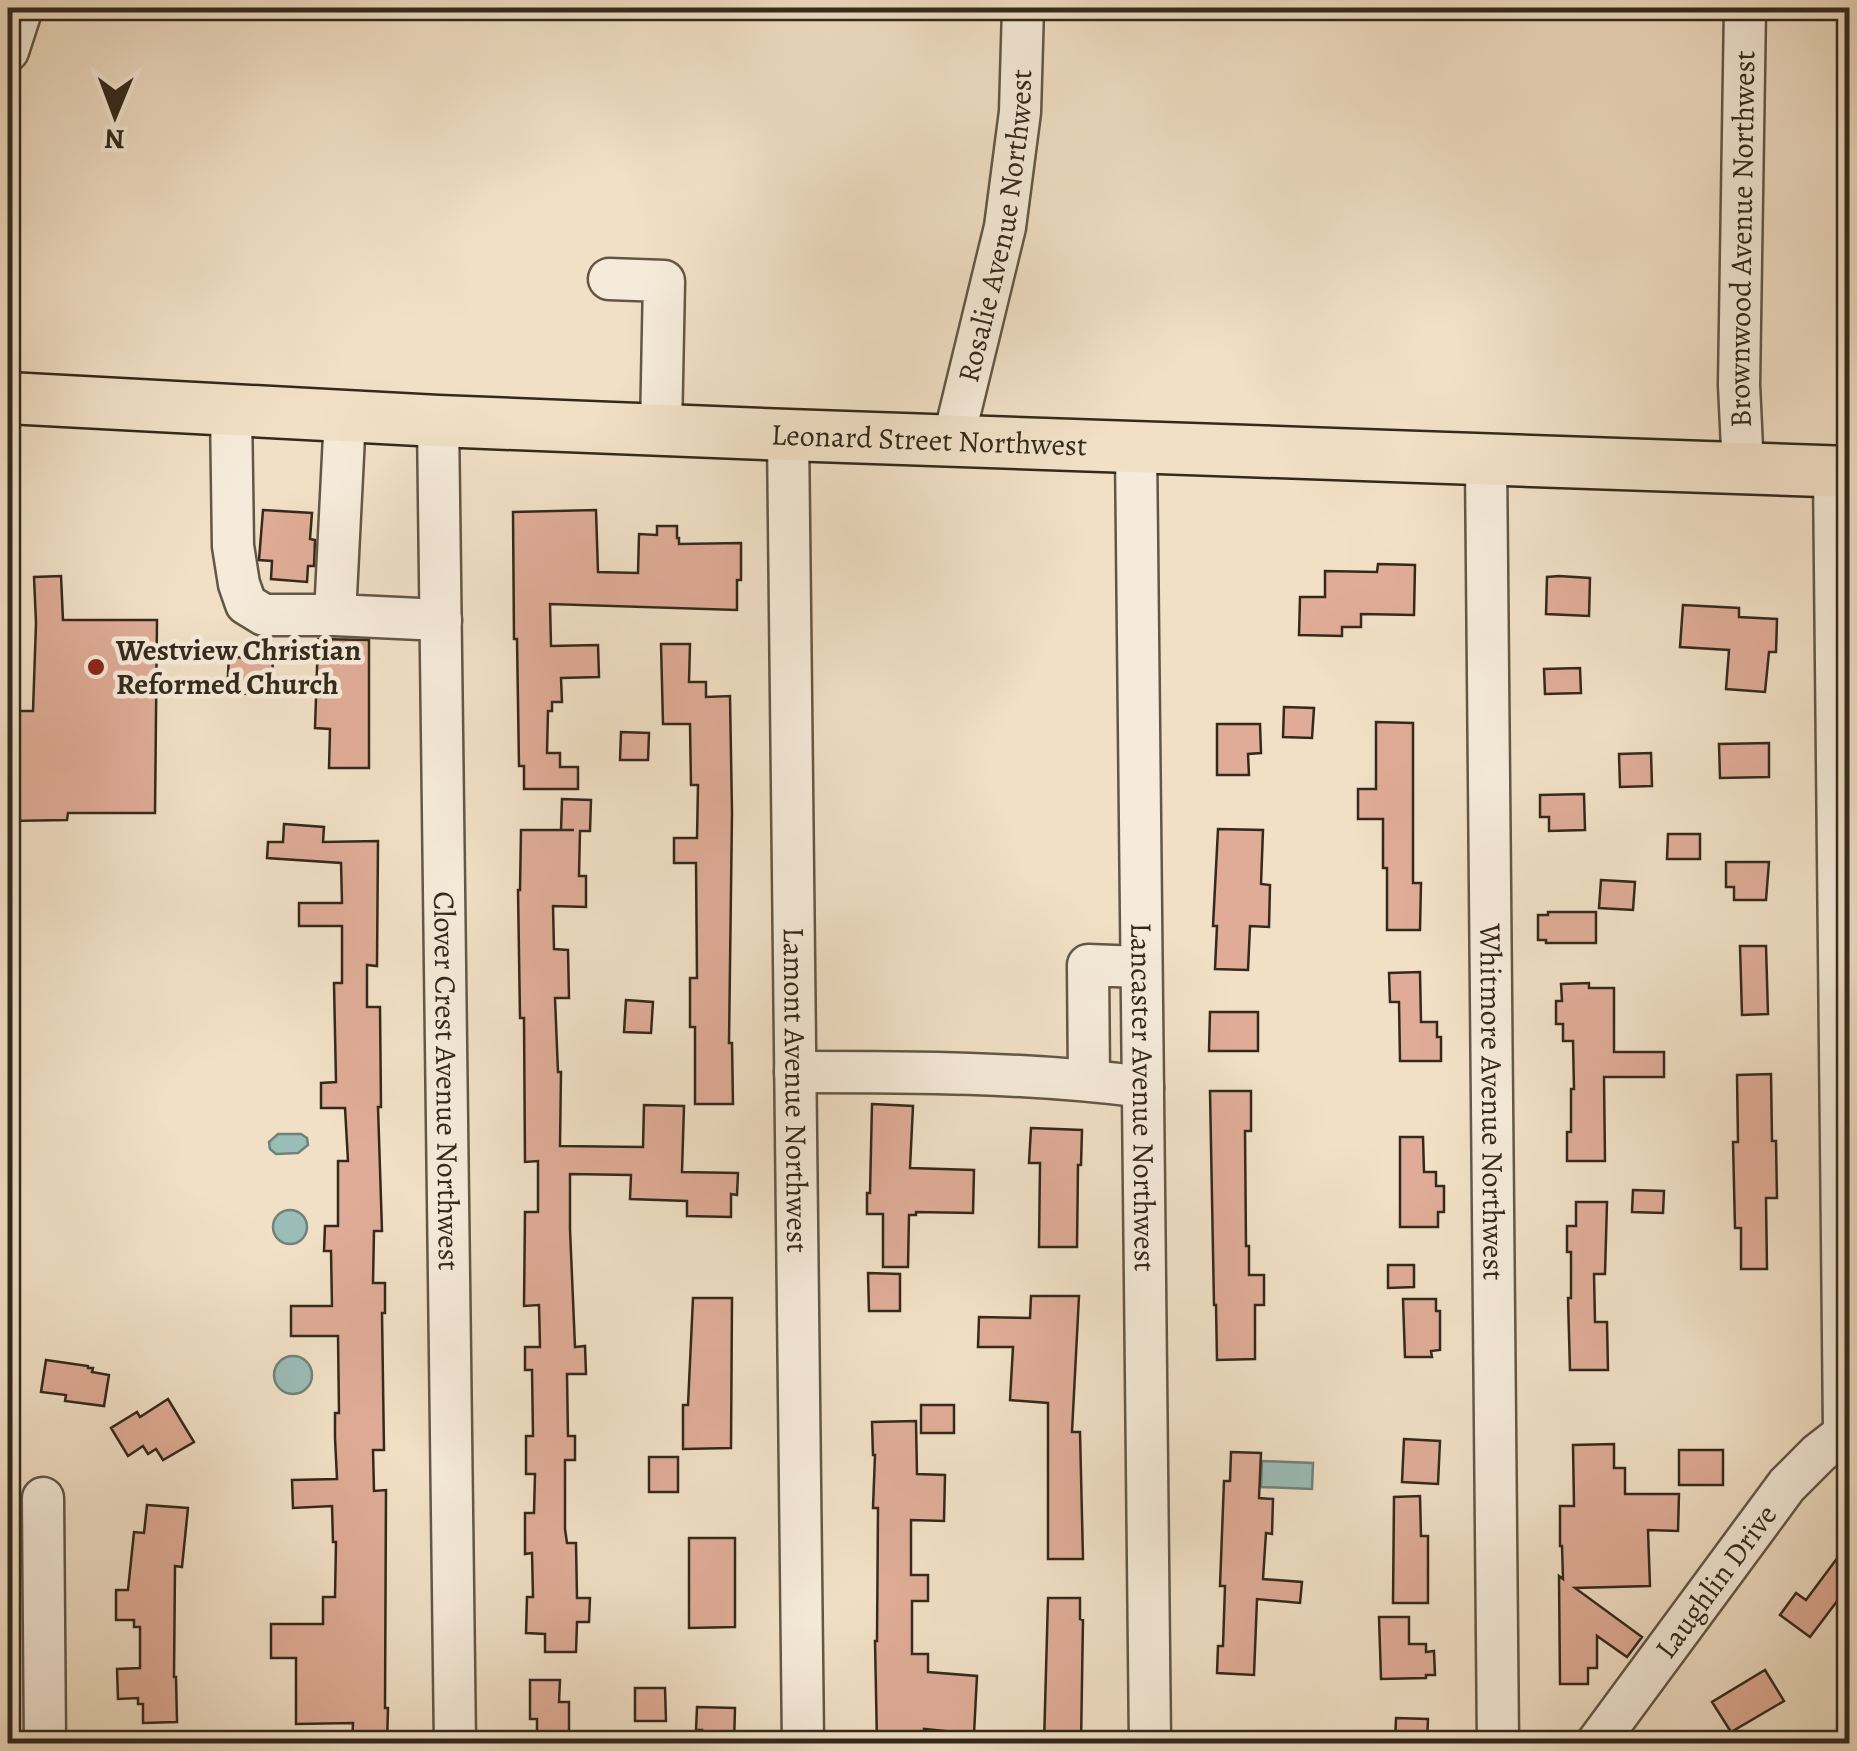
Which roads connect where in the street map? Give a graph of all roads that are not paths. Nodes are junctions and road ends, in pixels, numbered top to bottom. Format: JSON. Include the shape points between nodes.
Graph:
{"nodes":[{"id":1,"x":22,"y":8,"type":"edge"},
{"id":2,"x":1023,"y":8,"type":"edge"},
{"id":3,"x":1745,"y":8,"type":"edge"},
{"id":4,"x":8,"y":51,"type":"edge"},
{"id":5,"x":610,"y":279,"type":"dead end"},
{"id":6,"x":8,"y":398,"type":"edge"},
{"id":7,"x":231,"y":409,"type":"junction"},
{"id":8,"x":346,"y":416,"type":"junction"},
{"id":9,"x":438,"y":421,"type":"junction"},
{"id":10,"x":661,"y":430,"type":"junction"},
{"id":11,"x":788,"y":435,"type":"junction"},
{"id":12,"x":953,"y":441,"type":"junction"},
{"id":13,"x":1136,"y":449,"type":"junction"},
{"id":14,"x":1486,"y":460,"type":"junction"},
{"id":15,"x":1743,"y":469,"type":"junction"},
{"id":16,"x":1842,"y":472,"type":"edge"},
{"id":17,"x":335,"y":616,"type":"junction"},
{"id":18,"x":440,"y":620,"type":"junction"},
{"id":19,"x":1142,"y":968,"type":"junction"},
{"id":20,"x":796,"y":1072,"type":"junction"},
{"id":21,"x":1089,"y":1080,"type":"junction"},
{"id":22,"x":1142,"y":1088,"type":"junction"},
{"id":23,"x":1847,"y":1430,"type":"edge"},
{"id":24,"x":43,"y":1498,"type":"dead end"},
{"id":25,"x":45,"y":1744,"type":"edge"},
{"id":26,"x":455,"y":1744,"type":"edge"},
{"id":27,"x":803,"y":1744,"type":"edge"},
{"id":28,"x":1150,"y":1744,"type":"edge"},
{"id":29,"x":1498,"y":1744,"type":"edge"},
{"id":30,"x":1596,"y":1744,"type":"edge"}],
"edges":[{"from":1,"to":4,"type":"street"},
{"from":2,"to":12,"type":"street","name":"Rosalie Avenue Northwest","via":[[1020,112],[1004,227]]},
{"from":3,"to":15,"type":"street","name":"Brownwood Avenue Northwest"},
{"from":5,"to":10,"type":"street","via":[[664,281]]},
{"from":6,"to":7,"type":"main road","name":"Leonard Street Northwest"},
{"from":7,"to":8,"type":"main road","name":"Leonard Street Northwest"},
{"from":7,"to":17,"type":"street","via":[[232,546],[246,604],[264,615]]},
{"from":8,"to":9,"type":"main road","name":"Leonard Street Northwest"},
{"from":8,"to":17,"type":"street"},
{"from":9,"to":10,"type":"main road","name":"Leonard Street Northwest"},
{"from":9,"to":18,"type":"street","name":"Clover Crest Avenue Northwest"},
{"from":10,"to":11,"type":"main road","name":"Leonard Street Northwest"},
{"from":11,"to":12,"type":"main road","name":"Leonard Street Northwest"},
{"from":11,"to":20,"type":"street","name":"Lamont Avenue Northwest"},
{"from":12,"to":13,"type":"main road","name":"Leonard Street Northwest"},
{"from":13,"to":14,"type":"main road","name":"Leonard Street Northwest"},
{"from":13,"to":19,"type":"street","name":"Lancaster Avenue Northwest"},
{"from":14,"to":15,"type":"main road","name":"Leonard Street Northwest"},
{"from":14,"to":29,"type":"street","name":"Whitmore Avenue Northwest"},
{"from":15,"to":16,"type":"main road","name":"Leonard Street Northwest"},
{"from":16,"to":23,"type":"street"},
{"from":17,"to":18,"type":"street"},
{"from":18,"to":26,"type":"street","name":"Clover Crest Avenue Northwest"},
{"from":19,"to":21,"type":"street","via":[[1088,965]]},
{"from":19,"to":22,"type":"street","name":"Lancaster Avenue Northwest"},
{"from":20,"to":21,"type":"street"},
{"from":20,"to":27,"type":"street","name":"Lamont Avenue Northwest"},
{"from":21,"to":22,"type":"street"},
{"from":22,"to":28,"type":"street","name":"Lancaster Avenue Northwest"},
{"from":23,"to":30,"type":"street","name":"Laughlin Drive","via":[[1787,1485]]},
{"from":24,"to":25,"type":"street"}]}
